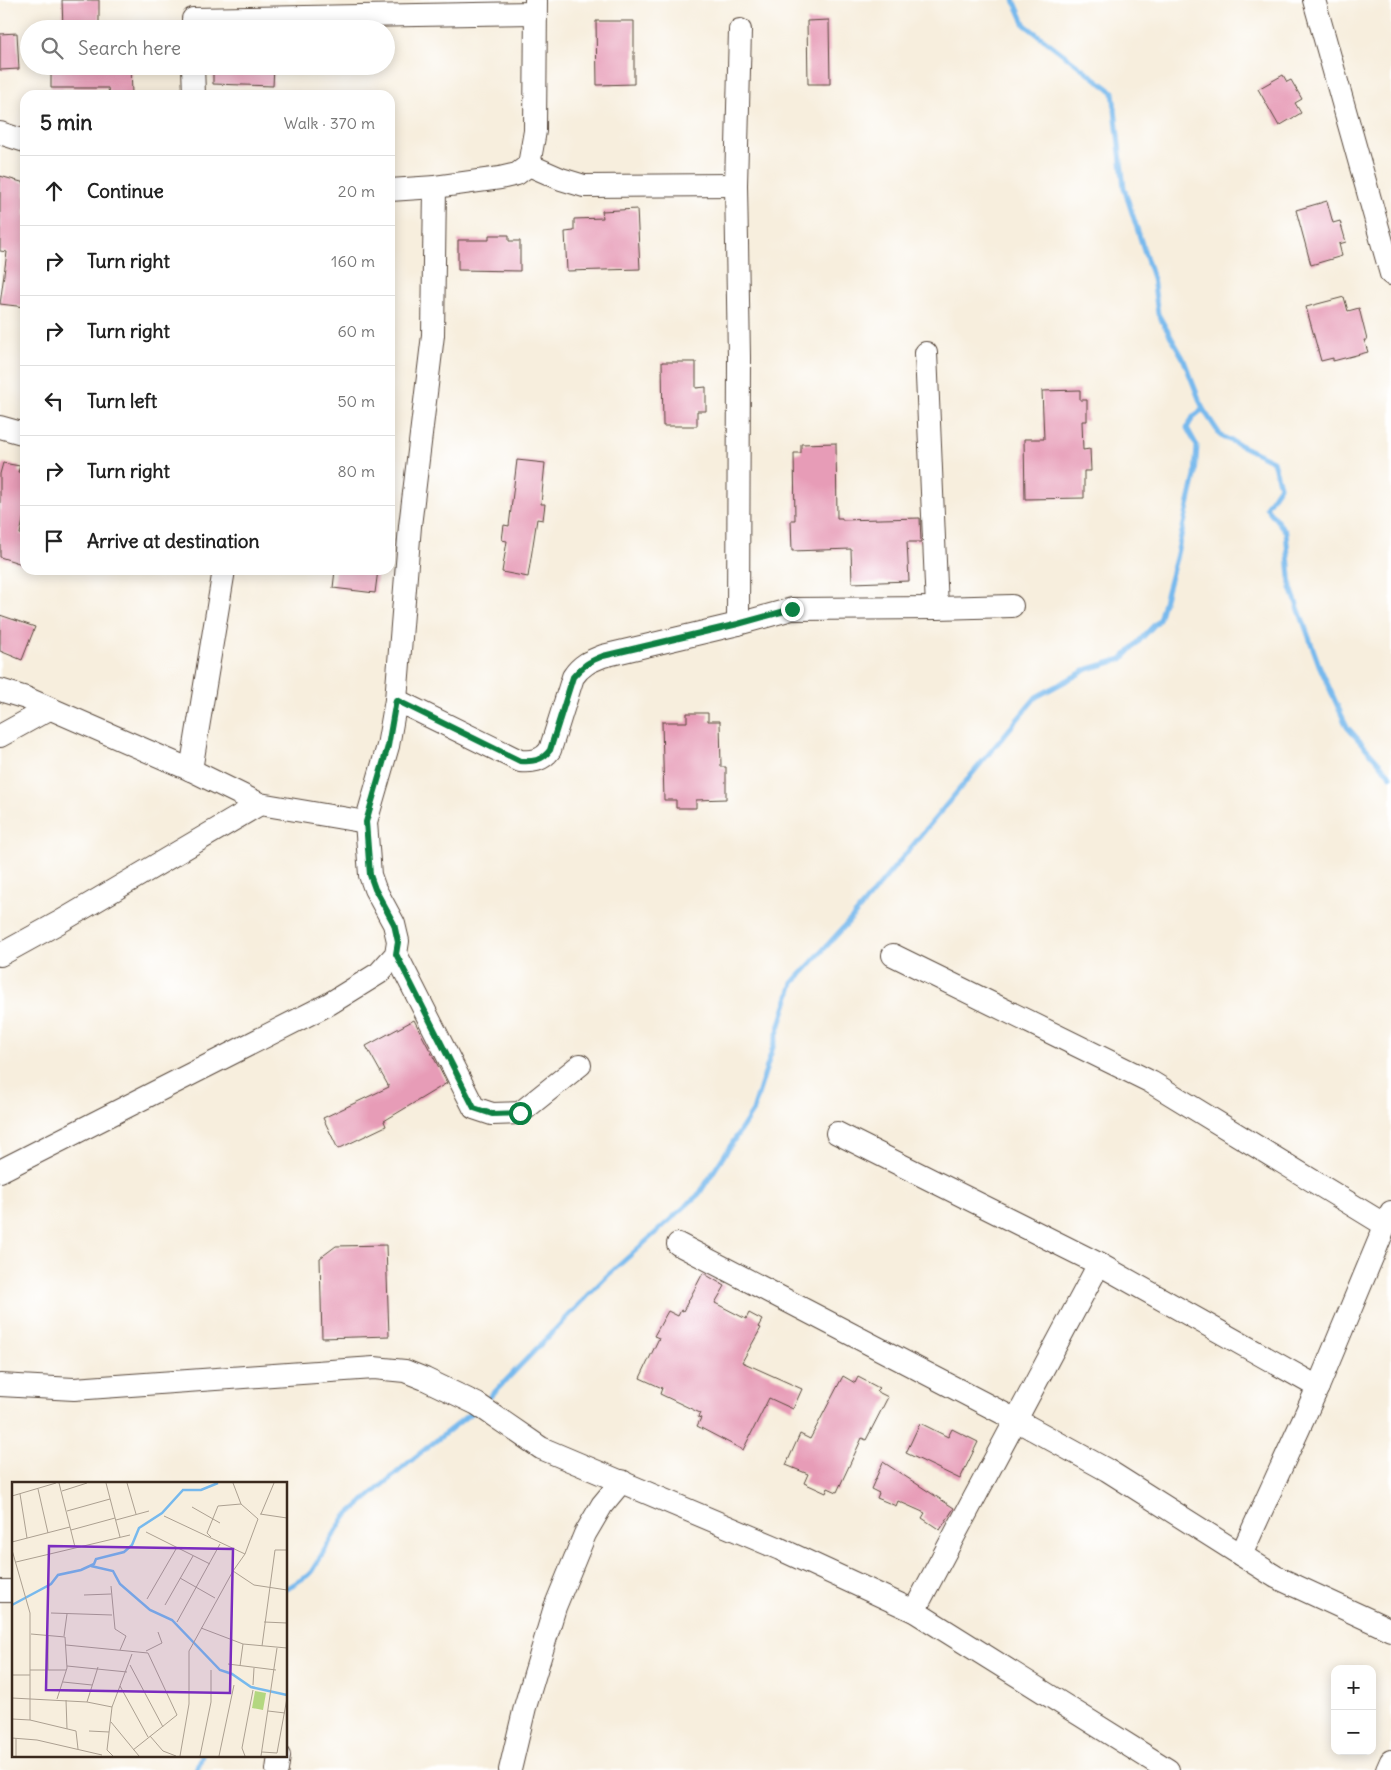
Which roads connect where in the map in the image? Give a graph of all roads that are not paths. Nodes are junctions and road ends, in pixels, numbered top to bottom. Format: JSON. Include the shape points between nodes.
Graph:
{"nodes":[{"id":1,"x":1314,"y":0,"type":"edge"},
{"id":2,"x":536,"y":6,"type":"edge"},
{"id":3,"x":193,"y":16,"type":"edge"},
{"id":4,"x":740,"y":30,"type":"dead end"},
{"id":5,"x":193,"y":75,"type":"edge"},
{"id":6,"x":194,"y":90,"type":"edge"},
{"id":7,"x":0,"y":134,"type":"edge"},
{"id":8,"x":20,"y":140,"type":"edge"},
{"id":9,"x":529,"y":165,"type":"junction"},
{"id":10,"x":736,"y":185,"type":"junction"},
{"id":11,"x":435,"y":187,"type":"junction"},
{"id":12,"x":395,"y":190,"type":"edge"},
{"id":13,"x":1388,"y":250,"type":"edge"},
{"id":14,"x":1391,"y":274,"type":"edge"},
{"id":15,"x":926,"y":353,"type":"dead end"},
{"id":16,"x":0,"y":427,"type":"edge"},
{"id":17,"x":20,"y":433,"type":"edge"},
{"id":18,"x":223,"y":575,"type":"edge"},
{"id":19,"x":1012,"y":606,"type":"dead end"},
{"id":20,"x":937,"y":608,"type":"junction"},
{"id":21,"x":738,"y":624,"type":"junction"},
{"id":22,"x":0,"y":690,"type":"edge"},
{"id":23,"x":396,"y":700,"type":"junction"},
{"id":24,"x":49,"y":709,"type":"junction"},
{"id":25,"x":0,"y":736,"type":"edge"},
{"id":26,"x":191,"y":770,"type":"junction"},
{"id":27,"x":260,"y":804,"type":"junction"},
{"id":28,"x":366,"y":822,"type":"junction"},
{"id":29,"x":396,"y":954,"type":"junction"},
{"id":30,"x":0,"y":955,"type":"edge"},
{"id":31,"x":893,"y":955,"type":"dead end"},
{"id":32,"x":580,"y":1065,"type":"dead end"},
{"id":33,"x":837,"y":1133,"type":"dead end"},
{"id":34,"x":0,"y":1171,"type":"edge"},
{"id":35,"x":1388,"y":1219,"type":"edge"},
{"id":36,"x":678,"y":1244,"type":"dead end"},
{"id":37,"x":1098,"y":1264,"type":"junction"},
{"id":38,"x":0,"y":1385,"type":"edge"},
{"id":39,"x":1318,"y":1387,"type":"junction"},
{"id":40,"x":1016,"y":1420,"type":"junction"},
{"id":41,"x":622,"y":1481,"type":"junction"},
{"id":42,"x":1241,"y":1555,"type":"junction"},
{"id":43,"x":914,"y":1611,"type":"junction"},
{"id":44,"x":1391,"y":1630,"type":"edge"},
{"id":45,"x":1391,"y":1761,"type":"edge"},
{"id":46,"x":510,"y":1770,"type":"edge"},
{"id":47,"x":1168,"y":1770,"type":"edge"},
{"id":48,"x":1388,"y":1770,"type":"edge"}],
"edges":[{"from":1,"to":13,"type":"street"},
{"from":2,"to":3,"type":"street"},
{"from":2,"to":9,"type":"street","via":[[535,131]]},
{"from":4,"to":10,"type":"street"},
{"from":5,"to":6,"type":"street"},
{"from":7,"to":8,"type":"street"},
{"from":9,"to":10,"type":"street","via":[[584,186]]},
{"from":9,"to":11,"type":"street","via":[[517,174],[500,178]]},
{"from":10,"to":21,"type":"street"},
{"from":11,"to":12,"type":"street"},
{"from":11,"to":23,"type":"street","via":[[433,335],[410,526]]},
{"from":13,"to":14,"type":"street"},
{"from":15,"to":20,"type":"street"},
{"from":16,"to":17,"type":"street"},
{"from":18,"to":26,"type":"street"},
{"from":19,"to":20,"type":"street"},
{"from":20,"to":21,"type":"street","via":[[792,609]]},
{"from":21,"to":23,"type":"street","via":[[588,662],[573,677],[550,750],[530,762],[520,761]]},
{"from":22,"to":24,"type":"street"},
{"from":23,"to":28,"type":"street","via":[[388,746]]},
{"from":24,"to":25,"type":"street"},
{"from":24,"to":26,"type":"street"},
{"from":26,"to":27,"type":"street"},
{"from":27,"to":28,"type":"street"},
{"from":27,"to":30,"type":"street"},
{"from":28,"to":29,"type":"street","via":[[370,875],[394,924],[398,942]]},
{"from":29,"to":32,"type":"street","via":[[474,1108],[492,1114],[520,1113]]},
{"from":29,"to":34,"type":"street","via":[[379,973],[329,1004]]},
{"from":31,"to":35,"type":"street","via":[[1151,1082]]},
{"from":33,"to":37,"type":"street"},
{"from":35,"to":39,"type":"street"},
{"from":36,"to":40,"type":"street"},
{"from":37,"to":39,"type":"street"},
{"from":37,"to":40,"type":"street"},
{"from":38,"to":41,"type":"street","via":[[74,1389],[374,1368],[405,1371],[481,1407],[541,1448]]},
{"from":39,"to":42,"type":"street"},
{"from":40,"to":42,"type":"street","via":[[1107,1470]]},
{"from":40,"to":43,"type":"street"},
{"from":41,"to":43,"type":"street"},
{"from":41,"to":46,"type":"street","via":[[602,1505],[585,1534],[554,1607]]},
{"from":42,"to":44,"type":"street","via":[[1276,1577]]},
{"from":43,"to":47,"type":"street"},
{"from":45,"to":48,"type":"street"}]}
